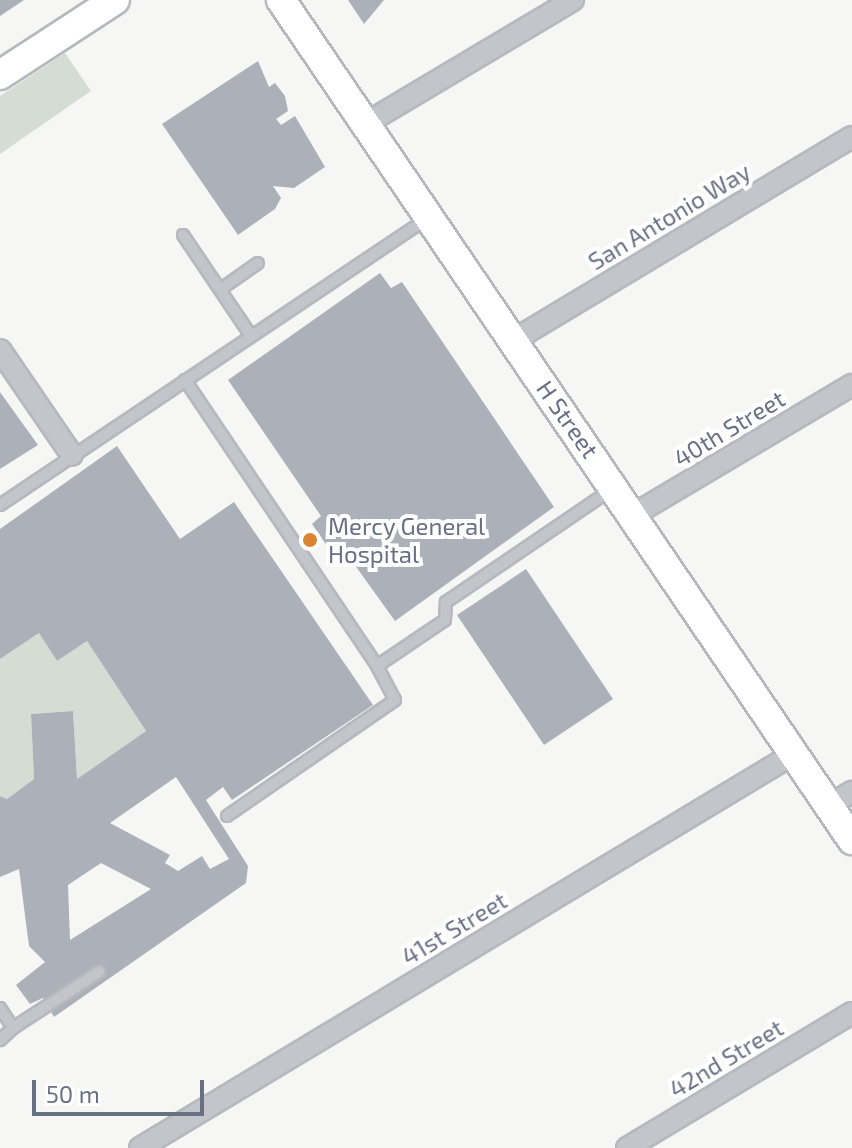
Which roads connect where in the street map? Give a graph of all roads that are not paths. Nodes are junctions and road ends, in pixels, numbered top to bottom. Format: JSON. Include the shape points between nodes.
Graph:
{"nodes":[{"id":1,"x":115,"y":0,"type":"edge"},
{"id":2,"x":281,"y":0,"type":"edge"},
{"id":3,"x":573,"y":0,"type":"edge"},
{"id":4,"x":0,"y":75,"type":"edge"},
{"id":5,"x":365,"y":124,"type":"junction"},
{"id":6,"x":852,"y":137,"type":"edge"},
{"id":7,"x":430,"y":217,"type":"junction"},
{"id":8,"x":183,"y":235,"type":"dead end"},
{"id":9,"x":258,"y":263,"type":"dead end"},
{"id":10,"x":221,"y":289,"type":"junction"},
{"id":11,"x":251,"y":336,"type":"junction"},
{"id":12,"x":514,"y":340,"type":"junction"},
{"id":13,"x":0,"y":350,"type":"edge"},
{"id":14,"x":185,"y":380,"type":"junction"},
{"id":15,"x":852,"y":385,"type":"edge"},
{"id":16,"x":72,"y":455,"type":"junction"},
{"id":17,"x":615,"y":487,"type":"junction"},
{"id":18,"x":0,"y":505,"type":"edge"},
{"id":19,"x":633,"y":515,"type":"junction"},
{"id":20,"x":377,"y":666,"type":"junction"},
{"id":21,"x":795,"y":753,"type":"junction"},
{"id":22,"x":841,"y":799,"type":"edge"},
{"id":23,"x":227,"y":816,"type":"dead end"},
{"id":24,"x":852,"y":840,"type":"edge"},
{"id":25,"x":99,"y":972,"type":"dead end"},
{"id":26,"x":0,"y":1008,"type":"edge"},
{"id":27,"x":852,"y":1013,"type":"edge"},
{"id":28,"x":13,"y":1028,"type":"junction"},
{"id":29,"x":0,"y":1040,"type":"edge"},
{"id":30,"x":140,"y":1148,"type":"edge"},
{"id":31,"x":627,"y":1148,"type":"edge"}],
"edges":[{"from":1,"to":4,"type":"main road"},
{"from":2,"to":5,"type":"main road","name":"H Street"},
{"from":3,"to":5,"type":"street"},
{"from":5,"to":7,"type":"main road","name":"H Street"},
{"from":6,"to":12,"type":"street","name":"San Antonio Way"},
{"from":7,"to":11,"type":"lane"},
{"from":7,"to":12,"type":"main road","name":"H Street"},
{"from":8,"to":10,"type":"lane"},
{"from":9,"to":10,"type":"lane"},
{"from":10,"to":11,"type":"lane"},
{"from":11,"to":14,"type":"lane"},
{"from":12,"to":17,"type":"main road","name":"H Street"},
{"from":13,"to":16,"type":"street"},
{"from":14,"to":16,"type":"lane"},
{"from":14,"to":20,"type":"lane"},
{"from":15,"to":19,"type":"street","name":"40th Street"},
{"from":16,"to":18,"type":"lane"},
{"from":17,"to":19,"type":"main road","name":"H Street"},
{"from":17,"to":20,"type":"lane","via":[[446,602],[445,620]]},
{"from":19,"to":21,"type":"main road","name":"H Street"},
{"from":20,"to":23,"type":"lane","via":[[395,700]]},
{"from":21,"to":22,"type":"main road","name":"H Street"},
{"from":21,"to":30,"type":"street","name":"41st Street"},
{"from":22,"to":24,"type":"main road","name":"H Street"},
{"from":25,"to":28,"type":"lane"},
{"from":26,"to":28,"type":"lane"},
{"from":27,"to":31,"type":"street","name":"42nd Street"},
{"from":28,"to":29,"type":"lane"}]}
